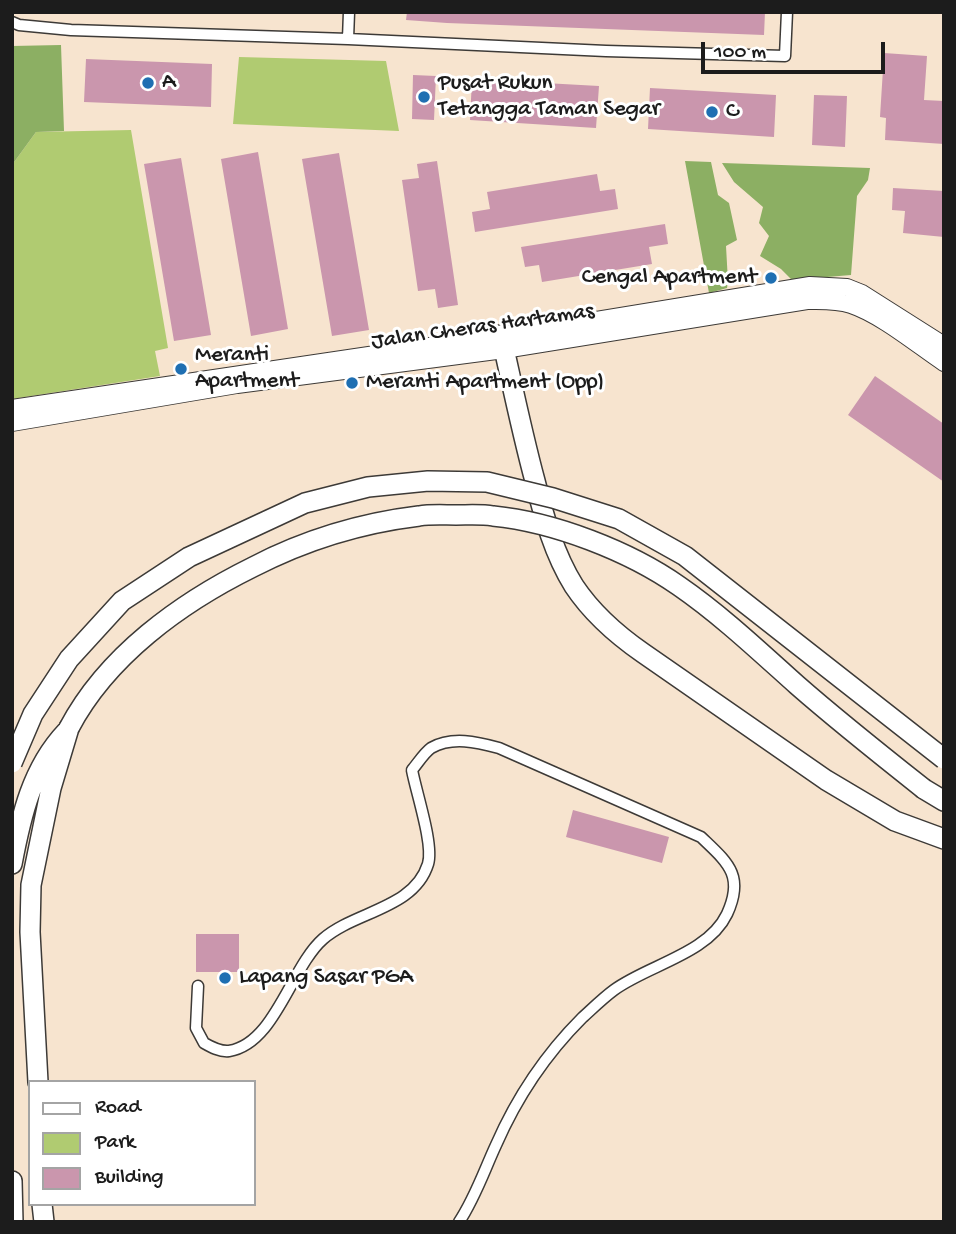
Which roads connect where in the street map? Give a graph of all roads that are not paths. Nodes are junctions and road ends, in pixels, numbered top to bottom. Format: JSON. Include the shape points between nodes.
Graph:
{"nodes":[{"id":1,"x":349,"y":12,"type":"edge"},
{"id":2,"x":787,"y":12,"type":"edge"},
{"id":3,"x":12,"y":22,"type":"edge"},
{"id":4,"x":348,"y":39,"type":"junction"},
{"id":5,"x":503,"y":342,"type":"junction"},
{"id":6,"x":944,"y":345,"type":"edge"},
{"id":7,"x":944,"y":363,"type":"edge"},
{"id":8,"x":16,"y":415,"type":"edge"},
{"id":9,"x":69,"y":728,"type":"junction"},
{"id":10,"x":944,"y":759,"type":"edge"},
{"id":11,"x":12,"y":763,"type":"edge"},
{"id":12,"x":944,"y":801,"type":"edge"},
{"id":13,"x":944,"y":839,"type":"edge"},
{"id":14,"x":12,"y":864,"type":"edge"},
{"id":15,"x":198,"y":986,"type":"dead end"},
{"id":16,"x":38,"y":1080,"type":"edge"},
{"id":17,"x":12,"y":1181,"type":"edge"},
{"id":18,"x":13,"y":1222,"type":"edge"},
{"id":19,"x":460,"y":1222,"type":"edge"}],
"edges":[{"from":1,"to":4,"type":"street"},
{"from":2,"to":4,"type":"street","via":[[785,56]]},
{"from":3,"to":4,"type":"street","via":[[71,30]]},
{"from":5,"to":6,"type":"street","name":"Jalan Cheras Hartamas","via":[[830,284],[862,293]]},
{"from":5,"to":7,"type":"street","name":"Jalan Cheras Hartamas","via":[[831,301],[851,305],[888,325]]},
{"from":5,"to":8,"type":"street","name":"Jalan Cheras Hartamas"},
{"from":5,"to":13,"type":"highway","via":[[543,513],[575,587],[596,613],[628,642],[826,780],[895,821]]},
{"from":9,"to":12,"type":"highway","bridge":true,"via":[[104,677],[157,626],[228,579],[288,549],[353,528],[421,515],[493,516],[565,531],[626,555],[679,586],[846,728]]},
{"from":9,"to":14,"type":"highway","via":[[49,750],[34,781]]},
{"from":9,"to":16,"type":"highway","via":[[31,885]]},
{"from":10,"to":11,"type":"highway","bridge":true,"via":[[685,556],[619,519],[487,482],[428,481],[368,488],[305,503],[189,557],[122,601],[69,659],[33,714]]},
{"from":15,"to":19,"type":"street","via":[[196,1028],[204,1043],[227,1051],[239,1048],[273,1016],[323,940],[401,898],[429,862],[412,770],[429,749],[445,743],[471,741],[499,748],[702,837],[735,877],[727,915],[703,942],[614,990],[554,1049],[514,1107]]},
{"from":17,"to":18,"type":"highway"}]}
